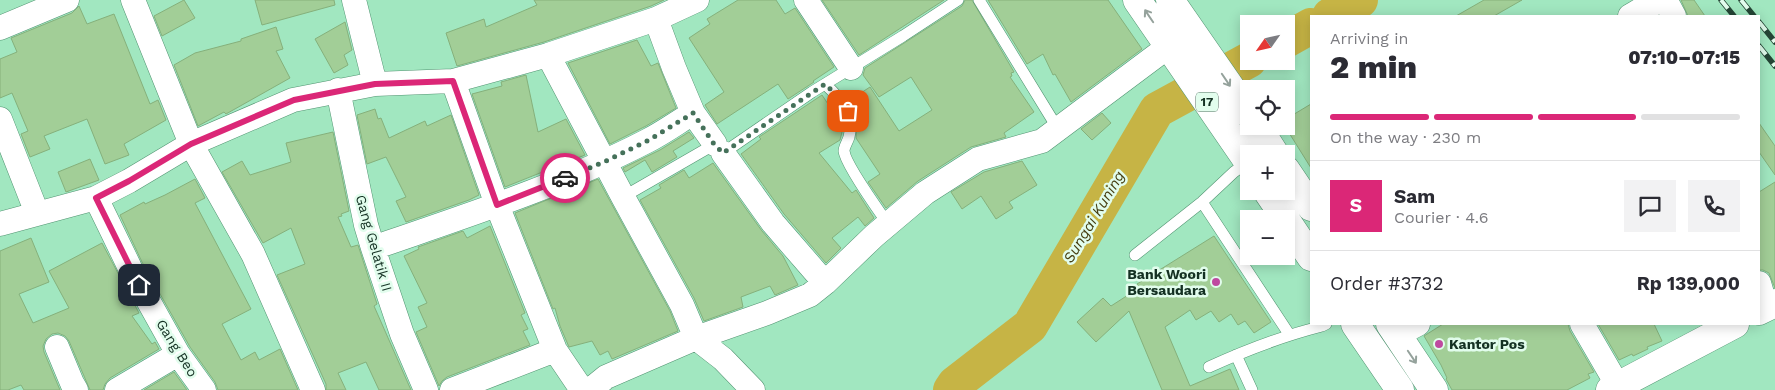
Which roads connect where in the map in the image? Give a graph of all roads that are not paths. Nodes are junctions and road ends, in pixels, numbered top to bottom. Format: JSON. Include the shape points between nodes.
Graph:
{"nodes":[{"id":1,"x":67,"y":0,"type":"edge"},
{"id":2,"x":133,"y":0,"type":"edge"},
{"id":3,"x":354,"y":0,"type":"edge"},
{"id":4,"x":697,"y":0,"type":"edge"},
{"id":5,"x":806,"y":0,"type":"edge"},
{"id":6,"x":958,"y":0,"type":"edge"},
{"id":7,"x":979,"y":0,"type":"edge"},
{"id":8,"x":1137,"y":0,"type":"edge"},
{"id":9,"x":1170,"y":0,"type":"edge"},
{"id":10,"x":1632,"y":15,"type":"edge"},
{"id":11,"x":1673,"y":15,"type":"edge"},
{"id":12,"x":656,"y":19,"type":"junction"},
{"id":13,"x":0,"y":28,"type":"edge"},
{"id":14,"x":548,"y":54,"type":"junction"},
{"id":15,"x":1174,"y":54,"type":"junction"},
{"id":16,"x":851,"y":68,"type":"junction"},
{"id":17,"x":453,"y":81,"type":"junction"},
{"id":18,"x":375,"y":84,"type":"junction"},
{"id":19,"x":825,"y":84,"type":"junction"},
{"id":20,"x":338,"y":90,"type":"junction"},
{"id":21,"x":1240,"y":101,"type":"edge"},
{"id":22,"x":693,"y":113,"type":"junction"},
{"id":23,"x":0,"y":119,"type":"edge"},
{"id":24,"x":1058,"y":129,"type":"junction"},
{"id":25,"x":191,"y":144,"type":"junction"},
{"id":26,"x":719,"y":149,"type":"junction"},
{"id":27,"x":1240,"y":152,"type":"edge"},
{"id":28,"x":1240,"y":161,"type":"edge"},
{"id":29,"x":604,"y":162,"type":"junction"},
{"id":30,"x":1295,"y":184,"type":"edge"},
{"id":31,"x":623,"y":197,"type":"junction"},
{"id":32,"x":96,"y":198,"type":"junction"},
{"id":33,"x":1202,"y":202,"type":"junction"},
{"id":34,"x":497,"y":205,"type":"junction"},
{"id":35,"x":1310,"y":206,"type":"edge"},
{"id":36,"x":37,"y":213,"type":"junction"},
{"id":37,"x":0,"y":224,"type":"edge"},
{"id":38,"x":888,"y":224,"type":"junction"},
{"id":39,"x":1295,"y":233,"type":"edge"},
{"id":40,"x":373,"y":248,"type":"junction"},
{"id":41,"x":1135,"y":255,"type":"dead end"},
{"id":42,"x":1310,"y":256,"type":"edge"},
{"id":43,"x":825,"y":284,"type":"junction"},
{"id":44,"x":1324,"y":325,"type":"edge"},
{"id":45,"x":1356,"y":325,"type":"edge"},
{"id":46,"x":1582,"y":325,"type":"edge"},
{"id":47,"x":1730,"y":325,"type":"edge"},
{"id":48,"x":1402,"y":327,"type":"edge"},
{"id":49,"x":1289,"y":334,"type":"junction"},
{"id":50,"x":696,"y":338,"type":"junction"},
{"id":51,"x":57,"y":347,"type":"dead end"},
{"id":52,"x":556,"y":350,"type":"junction"},
{"id":53,"x":178,"y":354,"type":"junction"},
{"id":54,"x":1236,"y":354,"type":"junction"},
{"id":55,"x":1209,"y":367,"type":"dead end"},
{"id":56,"x":1614,"y":388,"type":"edge"},
{"id":57,"x":120,"y":389,"type":"edge"},
{"id":58,"x":421,"y":389,"type":"edge"},
{"id":59,"x":76,"y":390,"type":"edge"},
{"id":60,"x":204,"y":390,"type":"edge"},
{"id":61,"x":313,"y":390,"type":"edge"},
{"id":62,"x":452,"y":390,"type":"edge"},
{"id":63,"x":582,"y":390,"type":"edge"},
{"id":64,"x":590,"y":390,"type":"edge"},
{"id":65,"x":753,"y":390,"type":"edge"},
{"id":66,"x":1252,"y":390,"type":"edge"},
{"id":67,"x":1400,"y":390,"type":"edge"},
{"id":68,"x":1434,"y":390,"type":"edge"}],
"edges":[{"from":1,"to":13,"type":"street"},
{"from":2,"to":25,"type":"street"},
{"from":3,"to":18,"type":"street"},
{"from":4,"to":12,"type":"street"},
{"from":5,"to":16,"type":"street"},
{"from":6,"to":16,"type":"lane"},
{"from":7,"to":24,"type":"lane"},
{"from":15,"to":8,"type":"main road","number":"17","one_way":true},
{"from":9,"to":21,"type":"main road","number":"17","one_way":true},
{"from":10,"to":11,"type":"street","via":[[1660,2],[1666,3]]},
{"from":12,"to":14,"type":"street"},
{"from":12,"to":22,"type":"street"},
{"from":14,"to":17,"type":"street"},
{"from":14,"to":29,"type":"street"},
{"from":15,"to":24,"type":"street"},
{"from":15,"to":27,"type":"main road","number":"17"},
{"from":16,"to":19,"type":"lane"},
{"from":17,"to":18,"type":"street"},
{"from":17,"to":34,"type":"street"},
{"from":18,"to":20,"type":"street"},
{"from":19,"to":26,"type":"lane"},
{"from":19,"to":38,"type":"lane","via":[[848,111],[850,133],[844,152],[851,168]]},
{"from":20,"to":25,"type":"street","via":[[294,100]]},
{"from":20,"to":40,"type":"street","name":"Gang Gelatik II"},
{"from":22,"to":26,"type":"street"},
{"from":22,"to":29,"type":"street"},
{"from":23,"to":36,"type":"street"},
{"from":24,"to":38,"type":"street","via":[[1042,141],[978,159],[926,193]]},
{"from":25,"to":32,"type":"street"},
{"from":25,"to":61,"type":"street","via":[[253,254]]},
{"from":26,"to":31,"type":"lane"},
{"from":26,"to":43,"type":"street","via":[[773,224]]},
{"from":28,"to":33,"type":"lane","via":[[1234,172]]},
{"from":29,"to":31,"type":"street"},
{"from":29,"to":34,"type":"street"},
{"from":30,"to":35,"type":"main road"},
{"from":31,"to":50,"type":"street","via":[[682,305]]},
{"from":32,"to":36,"type":"street"},
{"from":32,"to":53,"type":"street","name":"Gang Beo"},
{"from":33,"to":41,"type":"lane"},
{"from":33,"to":49,"type":"lane"},
{"from":34,"to":40,"type":"street"},
{"from":34,"to":52,"type":"street"},
{"from":36,"to":37,"type":"street"},
{"from":38,"to":43,"type":"street"},
{"from":39,"to":42,"type":"main road"},
{"from":40,"to":58,"type":"street","name":"Gang Gelatik II"},
{"from":43,"to":50,"type":"street","via":[[793,303]]},
{"from":44,"to":49,"type":"lane"},
{"from":45,"to":67,"type":"main road"},
{"from":46,"to":56,"type":"street"},
{"from":47,"to":56,"type":"main road"},
{"from":48,"to":68,"type":"main road","one_way":true},
{"from":49,"to":54,"type":"lane"},
{"from":50,"to":64,"type":"street","via":[[606,377]]},
{"from":50,"to":65,"type":"street"},
{"from":51,"to":59,"type":"street"},
{"from":52,"to":62,"type":"street"},
{"from":52,"to":63,"type":"street"},
{"from":53,"to":57,"type":"street"},
{"from":53,"to":60,"type":"street","name":"Gang Beo"},
{"from":54,"to":55,"type":"lane"},
{"from":54,"to":66,"type":"lane"}]}
